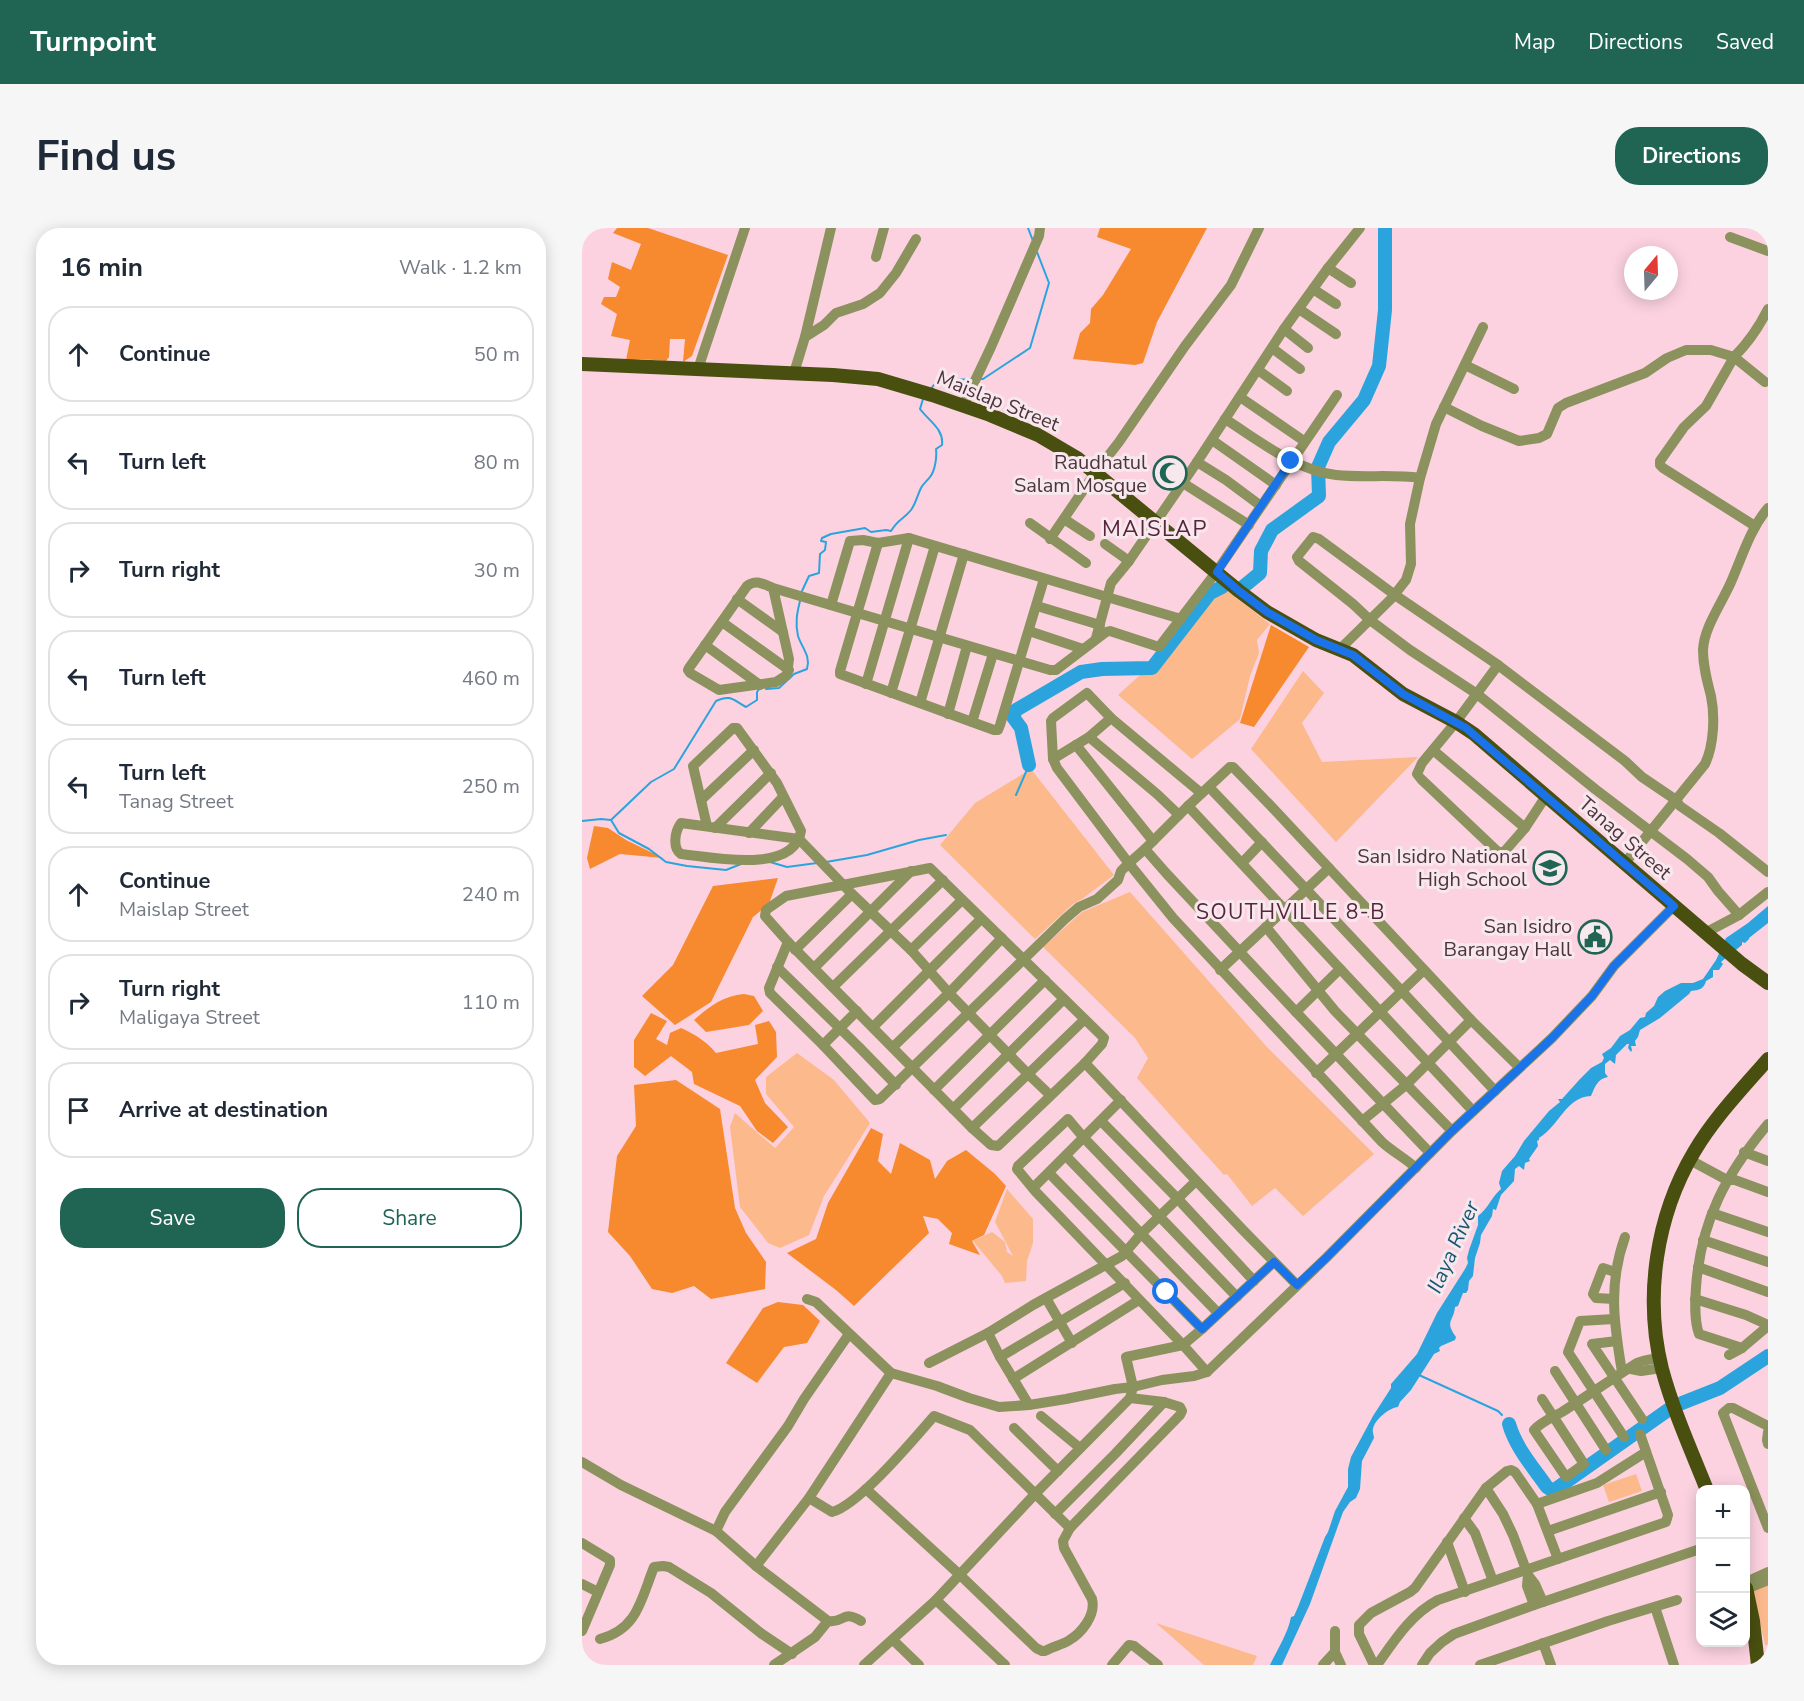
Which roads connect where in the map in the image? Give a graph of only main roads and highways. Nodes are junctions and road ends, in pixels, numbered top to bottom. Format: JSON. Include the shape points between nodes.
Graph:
{"nodes":[{"id":1,"x":582,"y":364,"type":"edge"},
{"id":2,"x":1456,"y":722,"type":"joint"},
{"id":3,"x":1768,"y":983,"type":"edge"},
{"id":4,"x":1768,"y":1059,"type":"edge"},
{"id":5,"x":1705,"y":1485,"type":"edge"},
{"id":6,"x":1747,"y":1593,"type":"edge"},
{"id":7,"x":1758,"y":1665,"type":"edge"}],
"edges":[{"from":1,"to":2,"type":"main road","name":"Maislap Street","via":[[878,380],[1018,426],[1052,441],[1077,458],[1267,612],[1316,640],[1353,655],[1414,700]]},
{"from":2,"to":3,"type":"main road","name":"Tanag Street"},
{"from":4,"to":5,"type":"main road","via":[[1718,1117],[1691,1157],[1665,1216],[1657,1257],[1654,1314],[1661,1363]]},
{"from":6,"to":7,"type":"main road"}]}
